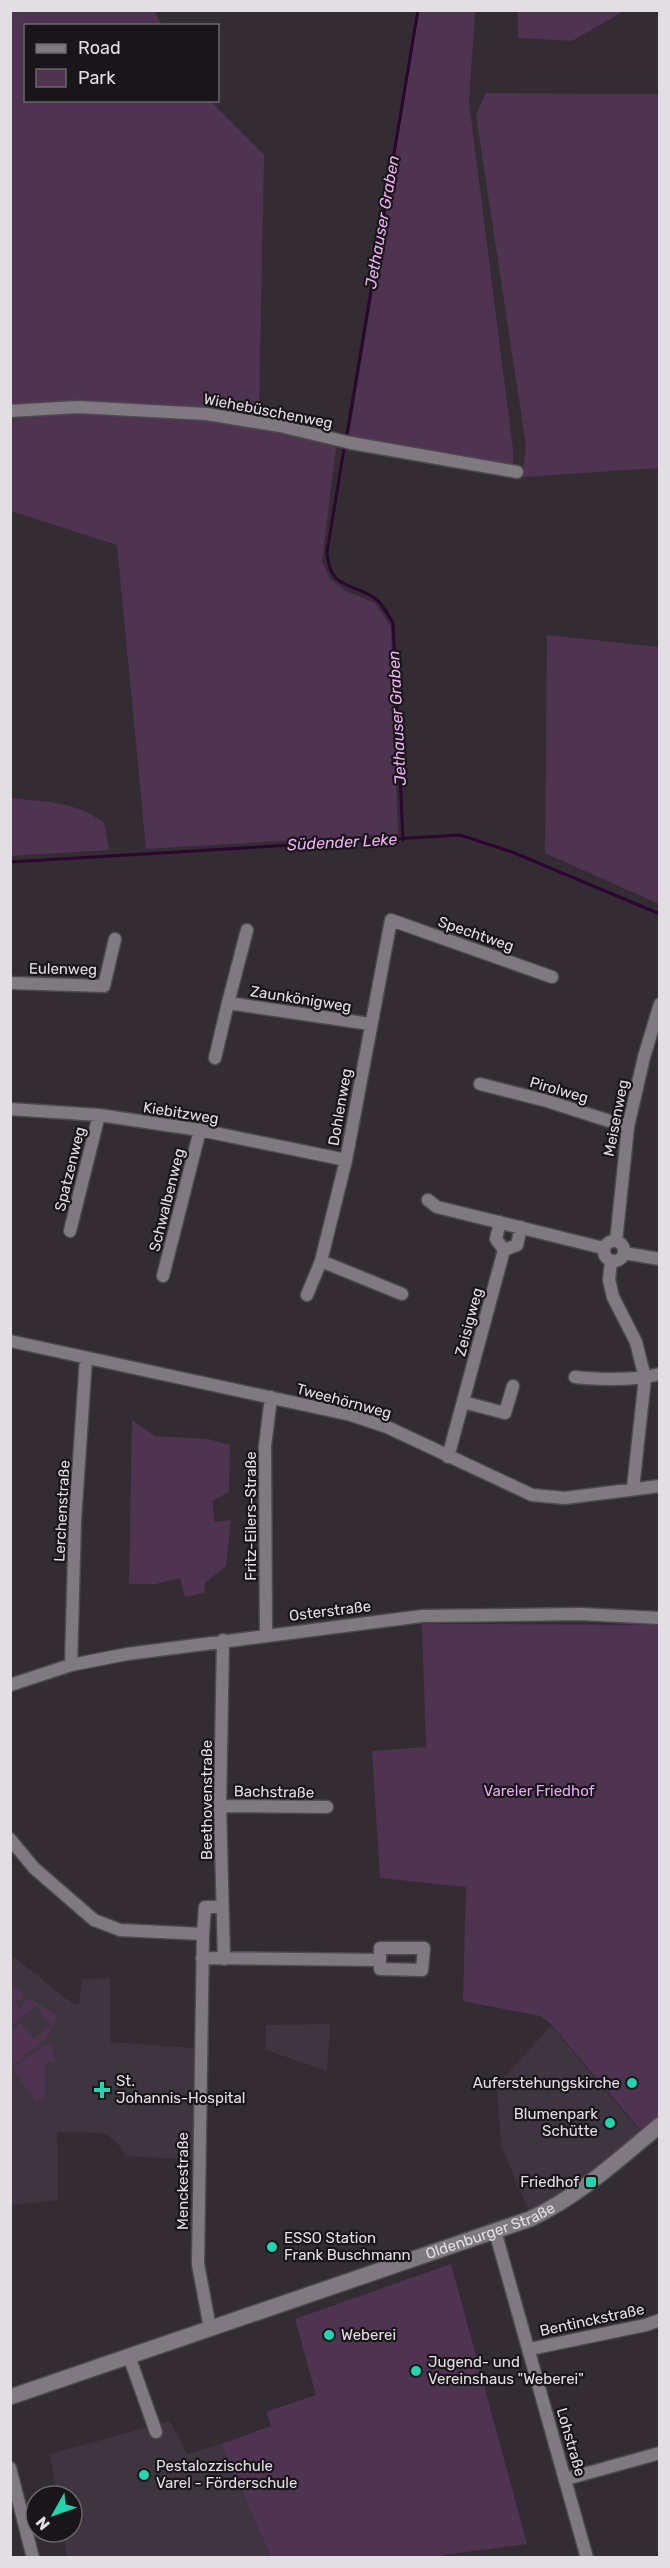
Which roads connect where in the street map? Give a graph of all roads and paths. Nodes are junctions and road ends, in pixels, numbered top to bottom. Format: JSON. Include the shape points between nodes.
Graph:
{"nodes":[{"id":1,"x":10,"y":411,"type":"edge"},
{"id":2,"x":517,"y":472,"type":"dead end"},
{"id":3,"x":391,"y":920,"type":"joint"},
{"id":4,"x":247,"y":930,"type":"dead end"},
{"id":5,"x":115,"y":939,"type":"dead end"},
{"id":6,"x":552,"y":977,"type":"dead end"},
{"id":7,"x":10,"y":984,"type":"edge"},
{"id":8,"x":228,"y":1003,"type":"junction"},
{"id":9,"x":660,"y":1004,"type":"edge"},
{"id":10,"x":370,"y":1024,"type":"junction"},
{"id":11,"x":215,"y":1058,"type":"dead end"},
{"id":12,"x":480,"y":1084,"type":"dead end"},
{"id":13,"x":10,"y":1109,"type":"edge"},
{"id":14,"x":99,"y":1115,"type":"junction"},
{"id":15,"x":628,"y":1127,"type":"junction"},
{"id":16,"x":200,"y":1130,"type":"junction"},
{"id":17,"x":346,"y":1160,"type":"junction"},
{"id":18,"x":428,"y":1200,"type":"dead end"},
{"id":19,"x":500,"y":1222,"type":"junction"},
{"id":20,"x":521,"y":1227,"type":"junction"},
{"id":21,"x":70,"y":1231,"type":"dead end"},
{"id":22,"x":616,"y":1241,"type":"junction"},
{"id":23,"x":603,"y":1248,"type":"junction"},
{"id":24,"x":504,"y":1250,"type":"junction"},
{"id":25,"x":624,"y":1253,"type":"junction"},
{"id":26,"x":660,"y":1259,"type":"edge"},
{"id":27,"x":321,"y":1261,"type":"junction"},
{"id":28,"x":611,"y":1261,"type":"junction"},
{"id":29,"x":163,"y":1276,"type":"dead end"},
{"id":30,"x":402,"y":1294,"type":"dead end"},
{"id":31,"x":307,"y":1295,"type":"dead end"},
{"id":32,"x":10,"y":1341,"type":"edge"},
{"id":33,"x":86,"y":1359,"type":"junction"},
{"id":34,"x":660,"y":1374,"type":"edge"},
{"id":35,"x":575,"y":1377,"type":"dead end"},
{"id":36,"x":645,"y":1378,"type":"junction"},
{"id":37,"x":513,"y":1386,"type":"dead end"},
{"id":38,"x":271,"y":1397,"type":"junction"},
{"id":39,"x":463,"y":1402,"type":"junction"},
{"id":40,"x":448,"y":1457,"type":"junction"},
{"id":41,"x":660,"y":1486,"type":"edge"},
{"id":42,"x":633,"y":1488,"type":"junction"},
{"id":43,"x":660,"y":1618,"type":"edge"},
{"id":44,"x":266,"y":1634,"type":"junction"},
{"id":45,"x":223,"y":1640,"type":"junction"},
{"id":46,"x":71,"y":1665,"type":"junction"},
{"id":47,"x":10,"y":1686,"type":"edge"},
{"id":48,"x":220,"y":1806,"type":"junction"},
{"id":49,"x":327,"y":1807,"type":"dead end"},
{"id":50,"x":10,"y":1839,"type":"edge"},
{"id":51,"x":222,"y":1907,"type":"junction"},
{"id":52,"x":202,"y":1934,"type":"junction"},
{"id":53,"x":202,"y":1958,"type":"junction"},
{"id":54,"x":224,"y":1959,"type":"junction"},
{"id":55,"x":380,"y":1960,"type":"dead end"},
{"id":56,"x":660,"y":2125,"type":"edge"},
{"id":57,"x":495,"y":2231,"type":"junction"},
{"id":58,"x":660,"y":2320,"type":"edge"},
{"id":59,"x":210,"y":2328,"type":"junction"},
{"id":60,"x":530,"y":2349,"type":"junction"},
{"id":61,"x":129,"y":2356,"type":"junction"},
{"id":62,"x":10,"y":2397,"type":"edge"},
{"id":63,"x":156,"y":2432,"type":"dead end"},
{"id":64,"x":660,"y":2453,"type":"edge"},
{"id":65,"x":10,"y":2468,"type":"edge"},
{"id":66,"x":566,"y":2479,"type":"junction"},
{"id":67,"x":33,"y":2558,"type":"edge"},
{"id":68,"x":587,"y":2558,"type":"edge"}],
"edges":[{"from":1,"to":2,"type":"street","name":"Wiehebüschenweg","via":[[88,407],[206,414]]},
{"from":3,"to":6,"type":"street","name":"Spechtweg"},
{"from":3,"to":10,"type":"street","name":"Dohlenweg"},
{"from":4,"to":8,"type":"street","name":"Zaunkönigweg"},
{"from":5,"to":7,"type":"street","name":"Eulenweg","via":[[104,986]]},
{"from":8,"to":10,"type":"street","name":"Zaunkönigweg"},
{"from":8,"to":11,"type":"street","name":"Zaunkönigweg"},
{"from":9,"to":15,"type":"street","name":"Meisenweg"},
{"from":10,"to":17,"type":"street","name":"Dohlenweg"},
{"from":12,"to":15,"type":"street","name":"Pirolweg"},
{"from":13,"to":14,"type":"street","name":"Kiebitzweg"},
{"from":14,"to":16,"type":"street","name":"Kiebitzweg"},
{"from":14,"to":21,"type":"street","name":"Spatzenweg"},
{"from":15,"to":22,"type":"street","name":"Meisenweg"},
{"from":16,"to":17,"type":"street","name":"Kiebitzweg"},
{"from":16,"to":29,"type":"street","name":"Schwalbenweg"},
{"from":17,"to":27,"type":"street","name":"Dohlenweg"},
{"from":18,"to":19,"type":"street","via":[[437,1207]]},
{"from":19,"to":20,"type":"street"},
{"from":19,"to":24,"type":"street","name":"Zeisigweg","via":[[496,1239]]},
{"from":20,"to":23,"type":"street"},
{"from":20,"to":24,"type":"street","name":"Zeisigweg","via":[[517,1245]]},
{"from":22,"to":23,"type":"street"},
{"from":22,"to":25,"type":"street"},
{"from":23,"to":28,"type":"street","via":[[604,1256]]},
{"from":24,"to":39,"type":"street","name":"Zeisigweg"},
{"from":25,"to":26,"type":"street"},
{"from":25,"to":28,"type":"street","via":[[619,1260]]},
{"from":27,"to":30,"type":"street"},
{"from":27,"to":31,"type":"street","name":"Dohlenweg"},
{"from":28,"to":36,"type":"street","via":[[609,1280],[613,1297],[636,1342]]},
{"from":32,"to":33,"type":"street","name":"Tweehörnweg"},
{"from":33,"to":38,"type":"street","name":"Tweehörnweg"},
{"from":33,"to":46,"type":"street","name":"Lerchenstraße","via":[[75,1520]]},
{"from":34,"to":36,"type":"street"},
{"from":35,"to":36,"type":"street"},
{"from":36,"to":42,"type":"street"},
{"from":37,"to":39,"type":"street","via":[[505,1413]]},
{"from":38,"to":40,"type":"street","name":"Tweehörnweg","via":[[367,1420]]},
{"from":38,"to":44,"type":"street","name":"Fritz-Eilers-Straße","via":[[265,1446]]},
{"from":39,"to":40,"type":"street","name":"Zeisigweg"},
{"from":40,"to":42,"type":"street","name":"Tweehörnweg","via":[[532,1495],[565,1498]]},
{"from":41,"to":42,"type":"street","name":"Tweehörnweg"},
{"from":43,"to":44,"type":"street","name":"Osterstraße","via":[[580,1614],[422,1616]]},
{"from":44,"to":45,"type":"street","name":"Osterstraße"},
{"from":45,"to":46,"type":"street","name":"Osterstraße"},
{"from":45,"to":48,"type":"street","name":"Beethovenstraße"},
{"from":46,"to":47,"type":"street","name":"Osterstraße"},
{"from":48,"to":49,"type":"street","name":"Bachstraße"},
{"from":48,"to":51,"type":"street","name":"Beethovenstraße"},
{"from":50,"to":52,"type":"street","via":[[34,1868],[94,1920],[120,1930]]},
{"from":51,"to":52,"type":"street","name":"Menckestraße","via":[[205,1907]]},
{"from":51,"to":54,"type":"street","name":"Beethovenstraße"},
{"from":52,"to":53,"type":"street","name":"Menckestraße"},
{"from":53,"to":54,"type":"street"},
{"from":53,"to":59,"type":"street","name":"Menckestraße","via":[[198,2264]]},
{"from":54,"to":55,"type":"street"},
{"from":56,"to":57,"type":"main road","name":"Oldenburger Straße","via":[[557,2206]]},
{"from":57,"to":59,"type":"main road","name":"Oldenburger Straße"},
{"from":57,"to":60,"type":"street","name":"Lohstraße"},
{"from":58,"to":60,"type":"street","name":"Bentinckstraße"},
{"from":59,"to":61,"type":"main road","name":"Oldenburger Straße"},
{"from":60,"to":66,"type":"street","name":"Lohstraße"},
{"from":61,"to":62,"type":"main road","name":"Oldenburger Straße"},
{"from":61,"to":63,"type":"street"},
{"from":64,"to":66,"type":"street"},
{"from":65,"to":67,"type":"street"},
{"from":66,"to":68,"type":"street","name":"Lohstraße"}]}
